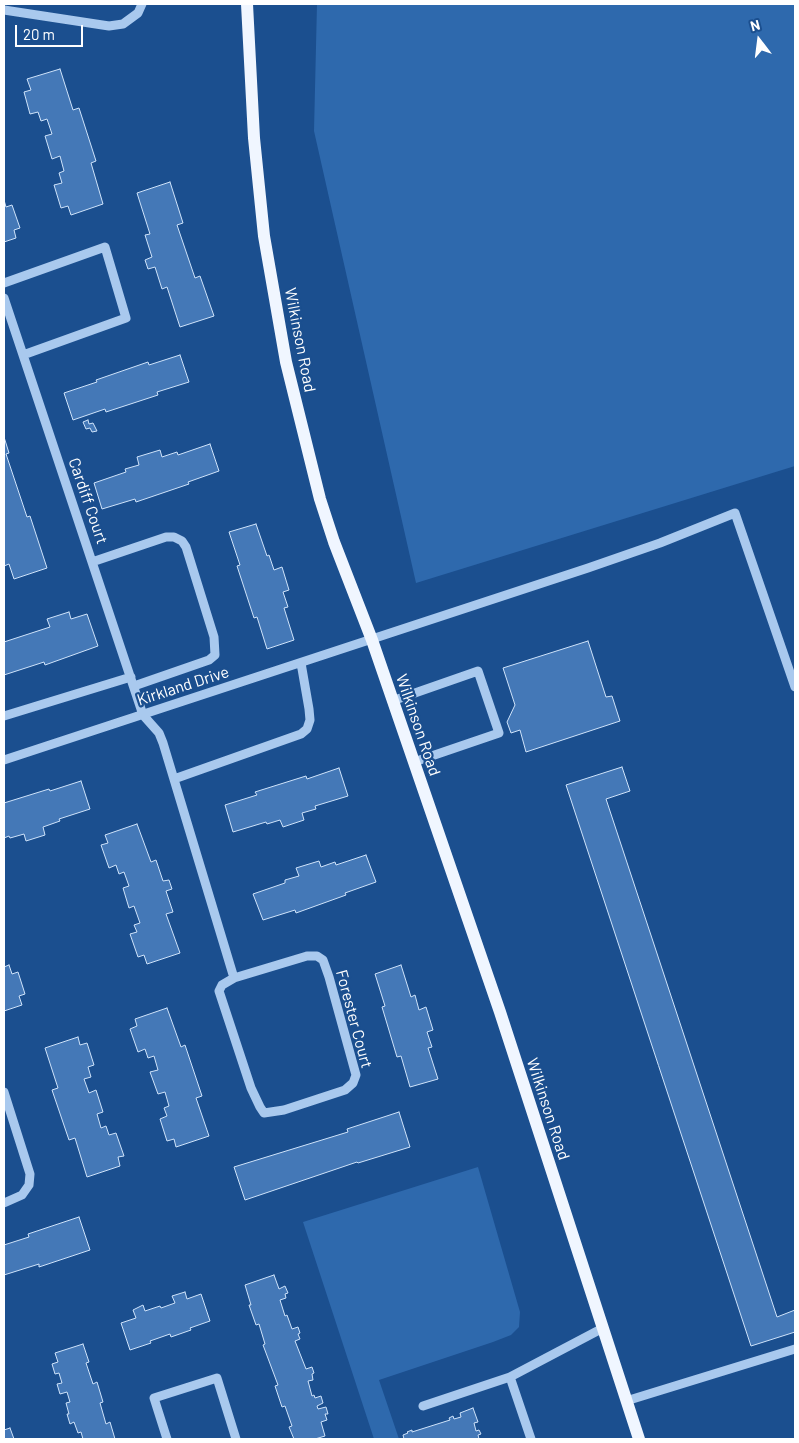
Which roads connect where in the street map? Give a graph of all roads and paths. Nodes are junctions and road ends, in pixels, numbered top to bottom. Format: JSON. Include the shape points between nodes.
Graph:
{"nodes":[{"id":1,"x":142,"y":4,"type":"edge"},
{"id":2,"x":247,"y":4,"type":"edge"},
{"id":3,"x":4,"y":10,"type":"edge"},
{"id":4,"x":4,"y":283,"type":"edge"},
{"id":5,"x":4,"y":298,"type":"edge"},
{"id":6,"x":23,"y":355,"type":"junction"},
{"id":7,"x":92,"y":562,"type":"junction"},
{"id":8,"x":372,"y":640,"type":"junction"},
{"id":9,"x":300,"y":663,"type":"junction"},
{"id":10,"x":130,"y":677,"type":"junction"},
{"id":11,"x":134,"y":686,"type":"junction"},
{"id":12,"x":795,"y":687,"type":"edge"},
{"id":13,"x":392,"y":701,"type":"junction"},
{"id":14,"x":143,"y":715,"type":"junction"},
{"id":15,"x":4,"y":716,"type":"edge"},
{"id":16,"x":4,"y":760,"type":"edge"},
{"id":17,"x":414,"y":762,"type":"junction"},
{"id":18,"x":174,"y":779,"type":"junction"},
{"id":19,"x":234,"y":978,"type":"junction"},
{"id":20,"x":4,"y":1092,"type":"edge"},
{"id":21,"x":4,"y":1203,"type":"edge"},
{"id":22,"x":603,"y":1328,"type":"junction"},
{"id":23,"x":795,"y":1348,"type":"edge"},
{"id":24,"x":510,"y":1377,"type":"junction"},
{"id":25,"x":626,"y":1401,"type":"junction"},
{"id":26,"x":423,"y":1406,"type":"dead end"},
{"id":27,"x":167,"y":1439,"type":"edge"},
{"id":28,"x":236,"y":1439,"type":"edge"},
{"id":29,"x":531,"y":1439,"type":"edge"},
{"id":30,"x":639,"y":1439,"type":"edge"}],
"edges":[{"from":1,"to":3,"type":"street","via":[[138,13],[123,24],[109,26]]},
{"from":2,"to":8,"type":"main road","name":"Wilkinson Road","via":[[254,138],[264,236],[286,362],[320,499]]},
{"from":4,"to":6,"type":"street","via":[[105,247],[126,318]]},
{"from":5,"to":6,"type":"street","name":"Cardiff Court"},
{"from":6,"to":7,"type":"street","name":"Cardiff Court"},
{"from":7,"to":10,"type":"street","name":"Cardiff Court"},
{"from":7,"to":11,"type":"street","via":[[166,537],[182,541],[186,547],[214,637],[215,655],[209,660]]},
{"from":8,"to":9,"type":"street","name":"Kirkland Drive"},
{"from":8,"to":12,"type":"street","name":"Kirkland Drive","via":[[660,543],[735,513]]},
{"from":8,"to":13,"type":"main road","name":"Wilkinson Road"},
{"from":9,"to":14,"type":"street","name":"Kirkland Drive"},
{"from":9,"to":18,"type":"street","via":[[309,709],[307,729],[301,734]]},
{"from":10,"to":11,"type":"street","name":"Cardiff Court"},
{"from":10,"to":15,"type":"street"},
{"from":11,"to":14,"type":"street","name":"Cardiff Court"},
{"from":13,"to":17,"type":"main road","name":"Wilkinson Road"},
{"from":13,"to":17,"type":"street","via":[[478,671],[499,733]]},
{"from":14,"to":16,"type":"street","name":"Kirkland Drive"},
{"from":14,"to":18,"type":"street","via":[[161,738]]},
{"from":17,"to":22,"type":"main road","name":"Wilkinson Road"},
{"from":18,"to":19,"type":"street"},
{"from":19,"to":19,"type":"street","name":"Forester Court","via":[[308,956],[323,960],[356,1075],[353,1083],[345,1090],[284,1110],[264,1113],[251,1088],[219,991],[222,985]]},
{"from":20,"to":21,"type":"street","via":[[30,1174],[30,1185],[22,1195]]},
{"from":22,"to":24,"type":"street"},
{"from":22,"to":25,"type":"main road","name":"Wilkinson Road"},
{"from":23,"to":25,"type":"street"},
{"from":24,"to":26,"type":"street"},
{"from":24,"to":29,"type":"street"},
{"from":25,"to":30,"type":"main road","name":"Wilkinson Road"},
{"from":27,"to":28,"type":"street","via":[[154,1398],[216,1378]]}]}
